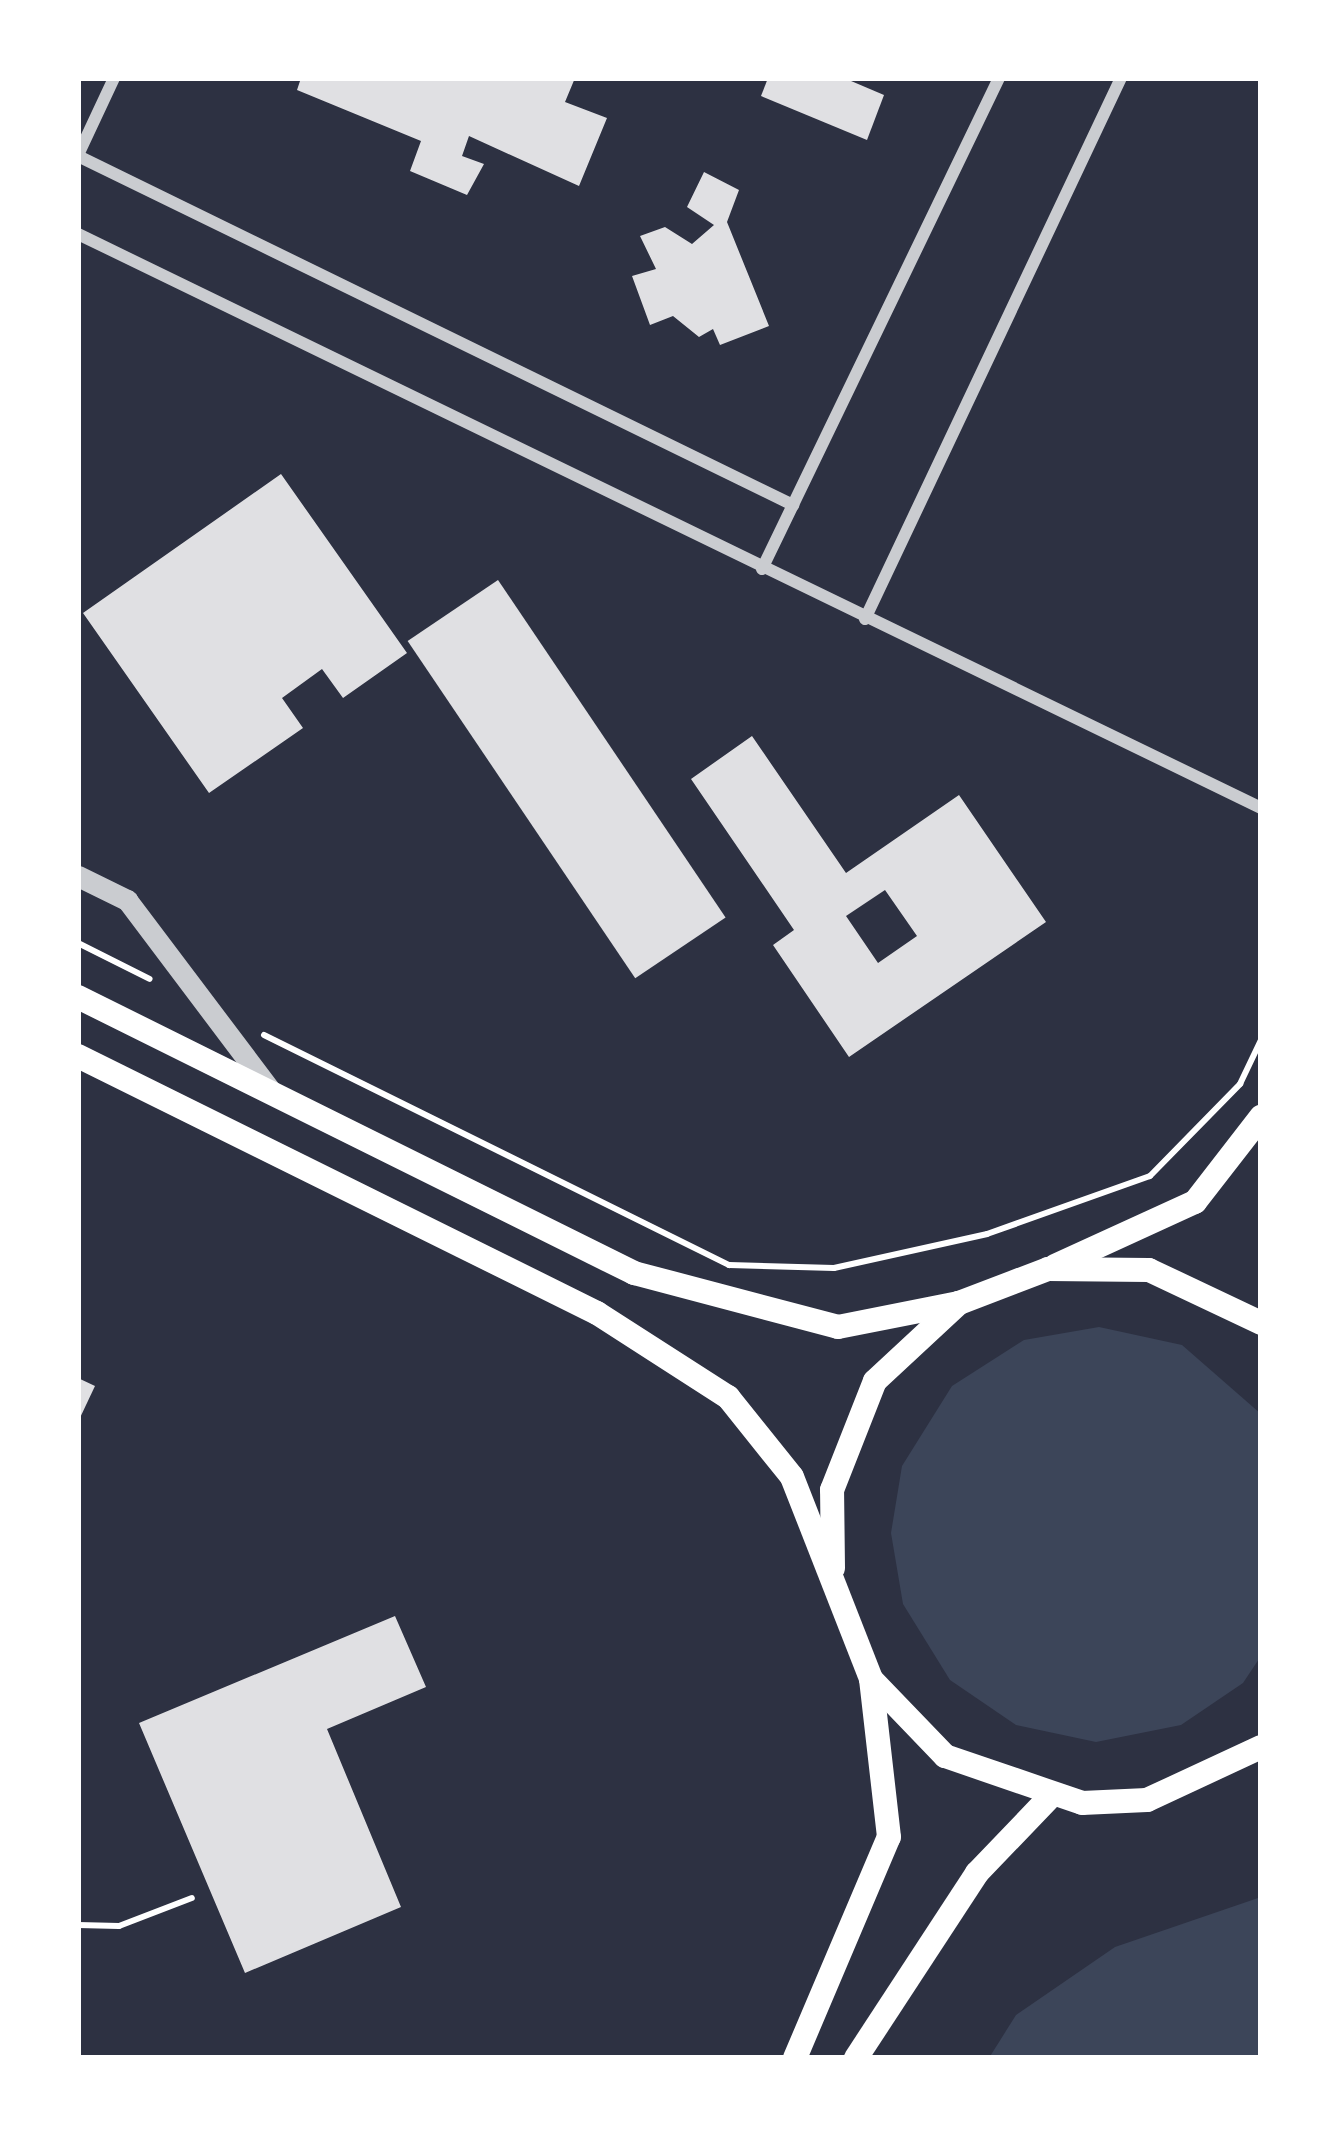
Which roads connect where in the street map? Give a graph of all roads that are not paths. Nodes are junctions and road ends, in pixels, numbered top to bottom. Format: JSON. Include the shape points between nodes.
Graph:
{"nodes":[{"id":1,"x":114,"y":78,"type":"edge"},
{"id":2,"x":999,"y":78,"type":"edge"},
{"id":3,"x":1121,"y":78,"type":"edge"},
{"id":4,"x":78,"y":155,"type":"edge"},
{"id":5,"x":78,"y":234,"type":"edge"},
{"id":6,"x":793,"y":505,"type":"junction"},
{"id":7,"x":762,"y":569,"type":"junction"},
{"id":8,"x":865,"y":619,"type":"junction"},
{"id":9,"x":1261,"y":808,"type":"edge"},
{"id":10,"x":78,"y":877,"type":"edge"},
{"id":11,"x":78,"y":998,"type":"edge"},
{"id":12,"x":78,"y":1057,"type":"edge"},
{"id":13,"x":273,"y":1094,"type":"junction"},
{"id":14,"x":1261,"y":1117,"type":"edge"},
{"id":15,"x":1048,"y":1269,"type":"junction"},
{"id":16,"x":959,"y":1303,"type":"junction"},
{"id":17,"x":1261,"y":1323,"type":"edge"},
{"id":18,"x":833,"y":1583,"type":"junction"},
{"id":19,"x":871,"y":1678,"type":"junction"},
{"id":20,"x":1258,"y":1751,"type":"edge"},
{"id":21,"x":1048,"y":1799,"type":"junction"},
{"id":22,"x":792,"y":2057,"type":"edge"},
{"id":23,"x":856,"y":2058,"type":"edge"}],
"edges":[{"from":1,"to":4,"type":"street"},
{"from":2,"to":6,"type":"street"},
{"from":3,"to":8,"type":"street"},
{"from":4,"to":6,"type":"street"},
{"from":5,"to":7,"type":"street"},
{"from":6,"to":7,"type":"street"},
{"from":7,"to":8,"type":"street"},
{"from":8,"to":9,"type":"street"},
{"from":10,"to":13,"type":"street","via":[[127,900]]},
{"from":11,"to":13,"type":"main road"},
{"from":12,"to":18,"type":"main road","via":[[597,1313],[728,1397],[792,1478]]},
{"from":13,"to":16,"type":"main road","via":[[634,1273],[763,1315],[838,1327]]},
{"from":14,"to":15,"type":"main road","via":[[1196,1202]]},
{"from":15,"to":16,"type":"main road"},
{"from":15,"to":17,"type":"main road","via":[[1149,1270]]},
{"from":16,"to":18,"type":"main road","via":[[875,1381],[832,1490]]},
{"from":18,"to":19,"type":"main road"},
{"from":19,"to":21,"type":"main road","via":[[946,1756]]},
{"from":19,"to":22,"type":"main road","via":[[889,1837]]},
{"from":20,"to":21,"type":"main road","via":[[1147,1800]]},
{"from":21,"to":23,"type":"main road","via":[[976,1873]]}]}
